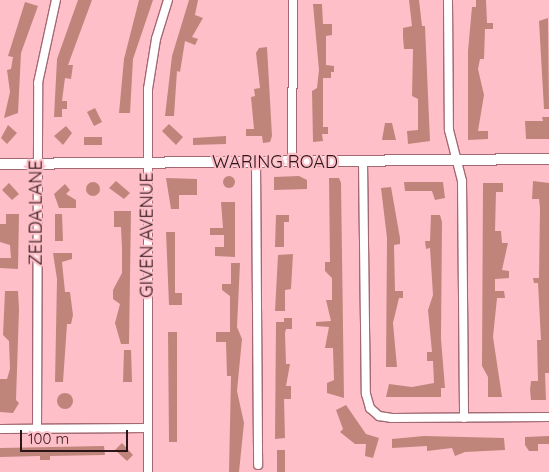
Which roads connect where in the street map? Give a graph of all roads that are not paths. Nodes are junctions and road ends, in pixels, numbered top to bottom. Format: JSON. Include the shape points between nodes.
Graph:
{"nodes":[{"id":1,"x":56,"y":0,"type":"edge"},
{"id":2,"x":168,"y":0,"type":"edge"},
{"id":3,"x":292,"y":0,"type":"edge"},
{"id":4,"x":448,"y":0,"type":"edge"},
{"id":5,"x":549,"y":159,"type":"edge"},
{"id":6,"x":457,"y":160,"type":"junction"},
{"id":7,"x":363,"y":161,"type":"junction"},
{"id":8,"x":256,"y":162,"type":"junction"},
{"id":9,"x":292,"y":162,"type":"junction"},
{"id":10,"x":146,"y":163,"type":"junction"},
{"id":11,"x":0,"y":164,"type":"edge"},
{"id":12,"x":36,"y":164,"type":"junction"},
{"id":13,"x":549,"y":417,"type":"edge"},
{"id":14,"x":464,"y":418,"type":"junction"},
{"id":15,"x":148,"y":428,"type":"junction"},
{"id":16,"x":0,"y":429,"type":"edge"},
{"id":17,"x":36,"y":429,"type":"junction"},
{"id":18,"x":258,"y":465,"type":"dead end"},
{"id":19,"x":148,"y":472,"type":"edge"}],
"edges":[{"from":1,"to":12,"type":"street","name":"ZELDA LANE","via":[[38,83]]},
{"from":2,"to":10,"type":"street","name":"GIVEN AVENUE","via":[[156,39],[148,90]]},
{"from":3,"to":9,"type":"street"},
{"from":4,"to":6,"type":"street","via":[[449,130]]},
{"from":5,"to":6,"type":"street","name":"WARING ROAD"},
{"from":6,"to":7,"type":"street","name":"WARING ROAD"},
{"from":6,"to":14,"type":"street","via":[[462,189]]},
{"from":7,"to":9,"type":"street","name":"WARING ROAD"},
{"from":7,"to":14,"type":"street","via":[[366,394],[373,411],[392,418]]},
{"from":8,"to":9,"type":"street","name":"WARING ROAD"},
{"from":8,"to":10,"type":"street","name":"WARING ROAD"},
{"from":8,"to":18,"type":"street"},
{"from":10,"to":12,"type":"street","name":"WARING ROAD"},
{"from":10,"to":15,"type":"street","name":"GIVEN AVENUE"},
{"from":11,"to":12,"type":"street","name":"WARING ROAD"},
{"from":12,"to":17,"type":"street","name":"ZELDA LANE"},
{"from":13,"to":14,"type":"street"},
{"from":15,"to":17,"type":"street"},
{"from":15,"to":19,"type":"street","name":"GIVEN AVENUE"},
{"from":16,"to":17,"type":"street"}]}
